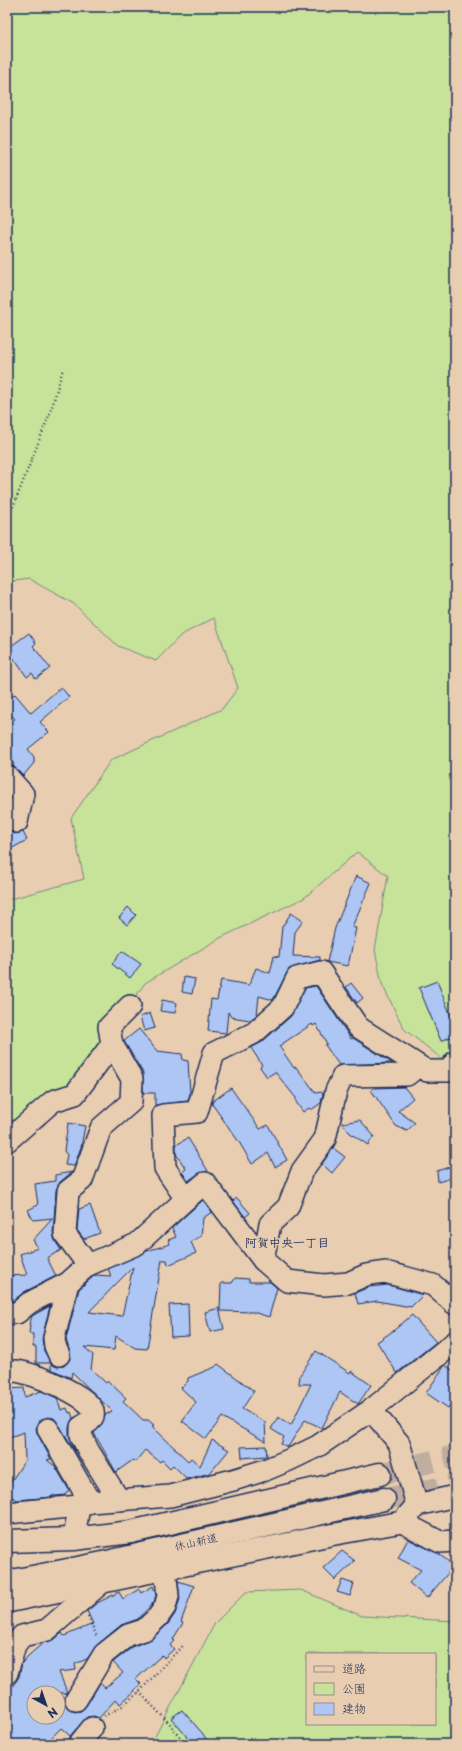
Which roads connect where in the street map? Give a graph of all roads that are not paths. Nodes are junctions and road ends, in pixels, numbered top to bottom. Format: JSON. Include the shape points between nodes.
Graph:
{"nodes":[{"id":1,"x":7,"y":776,"type":"edge"},
{"id":2,"x":17,"y":822,"type":"dead end"},
{"id":3,"x":130,"y":1006,"type":"dead end"},
{"id":4,"x":112,"y":1044,"type":"junction"},
{"id":5,"x":455,"y":1062,"type":"edge"},
{"id":6,"x":418,"y":1066,"type":"junction"},
{"id":7,"x":7,"y":1140,"type":"edge"},
{"id":8,"x":186,"y":1199,"type":"junction"},
{"id":9,"x":263,"y":1260,"type":"junction"},
{"id":10,"x":88,"y":1265,"type":"junction"},
{"id":11,"x":68,"y":1283,"type":"junction"},
{"id":12,"x":455,"y":1304,"type":"edge"},
{"id":13,"x":7,"y":1313,"type":"edge"},
{"id":14,"x":455,"y":1342,"type":"edge"},
{"id":15,"x":59,"y":1355,"type":"dead end"},
{"id":16,"x":7,"y":1372,"type":"edge"},
{"id":17,"x":370,"y":1410,"type":"junction"},
{"id":18,"x":48,"y":1429,"type":"dead end"},
{"id":19,"x":380,"y":1474,"type":"tunnel mouth"},
{"id":20,"x":455,"y":1496,"type":"edge"},
{"id":21,"x":384,"y":1499,"type":"tunnel mouth"},
{"id":22,"x":119,"y":1500,"type":"junction"},
{"id":23,"x":85,"y":1504,"type":"junction"},
{"id":24,"x":417,"y":1504,"type":"junction"},
{"id":25,"x":7,"y":1513,"type":"edge"},
{"id":26,"x":402,"y":1522,"type":"junction"},
{"id":27,"x":74,"y":1539,"type":"junction"},
{"id":28,"x":7,"y":1541,"type":"edge"},
{"id":29,"x":455,"y":1541,"type":"edge"},
{"id":30,"x":165,"y":1569,"type":"junction"},
{"id":31,"x":7,"y":1582,"type":"edge"},
{"id":32,"x":100,"y":1584,"type":"junction"},
{"id":33,"x":7,"y":1602,"type":"edge"},
{"id":34,"x":7,"y":1672,"type":"edge"},
{"id":35,"x":76,"y":1700,"type":"dead end"},
{"id":36,"x":92,"y":1728,"type":"road end"},
{"id":37,"x":79,"y":1744,"type":"edge"}],
"edges":[{"from":1,"to":2,"type":"street","via":[[23,794]]},
{"from":3,"to":4,"type":"street","via":[[109,1027]]},
{"from":4,"to":7,"type":"street","via":[[75,1094],[53,1101]]},
{"from":4,"to":10,"type":"street","via":[[132,1079],[131,1102],[101,1128],[82,1180],[68,1191],[65,1234]]},
{"from":5,"to":6,"type":"street","via":[[449,1071],[427,1072]]},
{"from":6,"to":8,"type":"street","via":[[358,1027],[321,972],[297,978],[283,1007],[254,1033],[214,1054],[197,1112],[163,1115],[166,1168]]},
{"from":6,"to":9,"type":"street","via":[[407,1075],[343,1076],[336,1091],[325,1139],[302,1171],[288,1207],[270,1224]]},
{"from":8,"to":9,"type":"street","via":[[205,1182]]},
{"from":8,"to":10,"type":"street","via":[[137,1244]]},
{"from":9,"to":12,"type":"street","via":[[287,1281],[324,1285],[348,1283],[366,1275],[386,1272],[433,1285]]},
{"from":10,"to":11,"type":"street"},
{"from":11,"to":13,"type":"street","via":[[28,1302],[17,1313]]},
{"from":11,"to":15,"type":"street","via":[[54,1338]]},
{"from":14,"to":17,"type":"street"},
{"from":16,"to":22,"type":"street","via":[[16,1371],[32,1376],[88,1403],[93,1411],[93,1418],[82,1427],[81,1435]]},
{"from":17,"to":22,"type":"street","via":[[318,1446],[265,1470],[170,1496]]},
{"from":17,"to":24,"type":"street","via":[[399,1443]]},
{"from":18,"to":23,"type":"street"},
{"from":19,"to":27,"type":"highway","via":[[131,1532]]},
{"from":20,"to":24,"type":"street"},
{"from":21,"to":31,"type":"highway","name":"休山新道","via":[[103,1563]]},
{"from":22,"to":23,"type":"street"},
{"from":23,"to":25,"type":"street"},
{"from":23,"to":27,"type":"street"},
{"from":24,"to":26,"type":"street"},
{"from":26,"to":29,"type":"street","via":[[440,1542]]},
{"from":26,"to":30,"type":"street"},
{"from":27,"to":28,"type":"highway"},
{"from":30,"to":32,"type":"street"},
{"from":30,"to":35,"type":"street","via":[[168,1596],[165,1607],[144,1630],[128,1635],[104,1654]]},
{"from":32,"to":33,"type":"street"},
{"from":32,"to":34,"type":"street","via":[[47,1630],[22,1636],[15,1644]]},
{"from":36,"to":37,"type":"street"}]}
